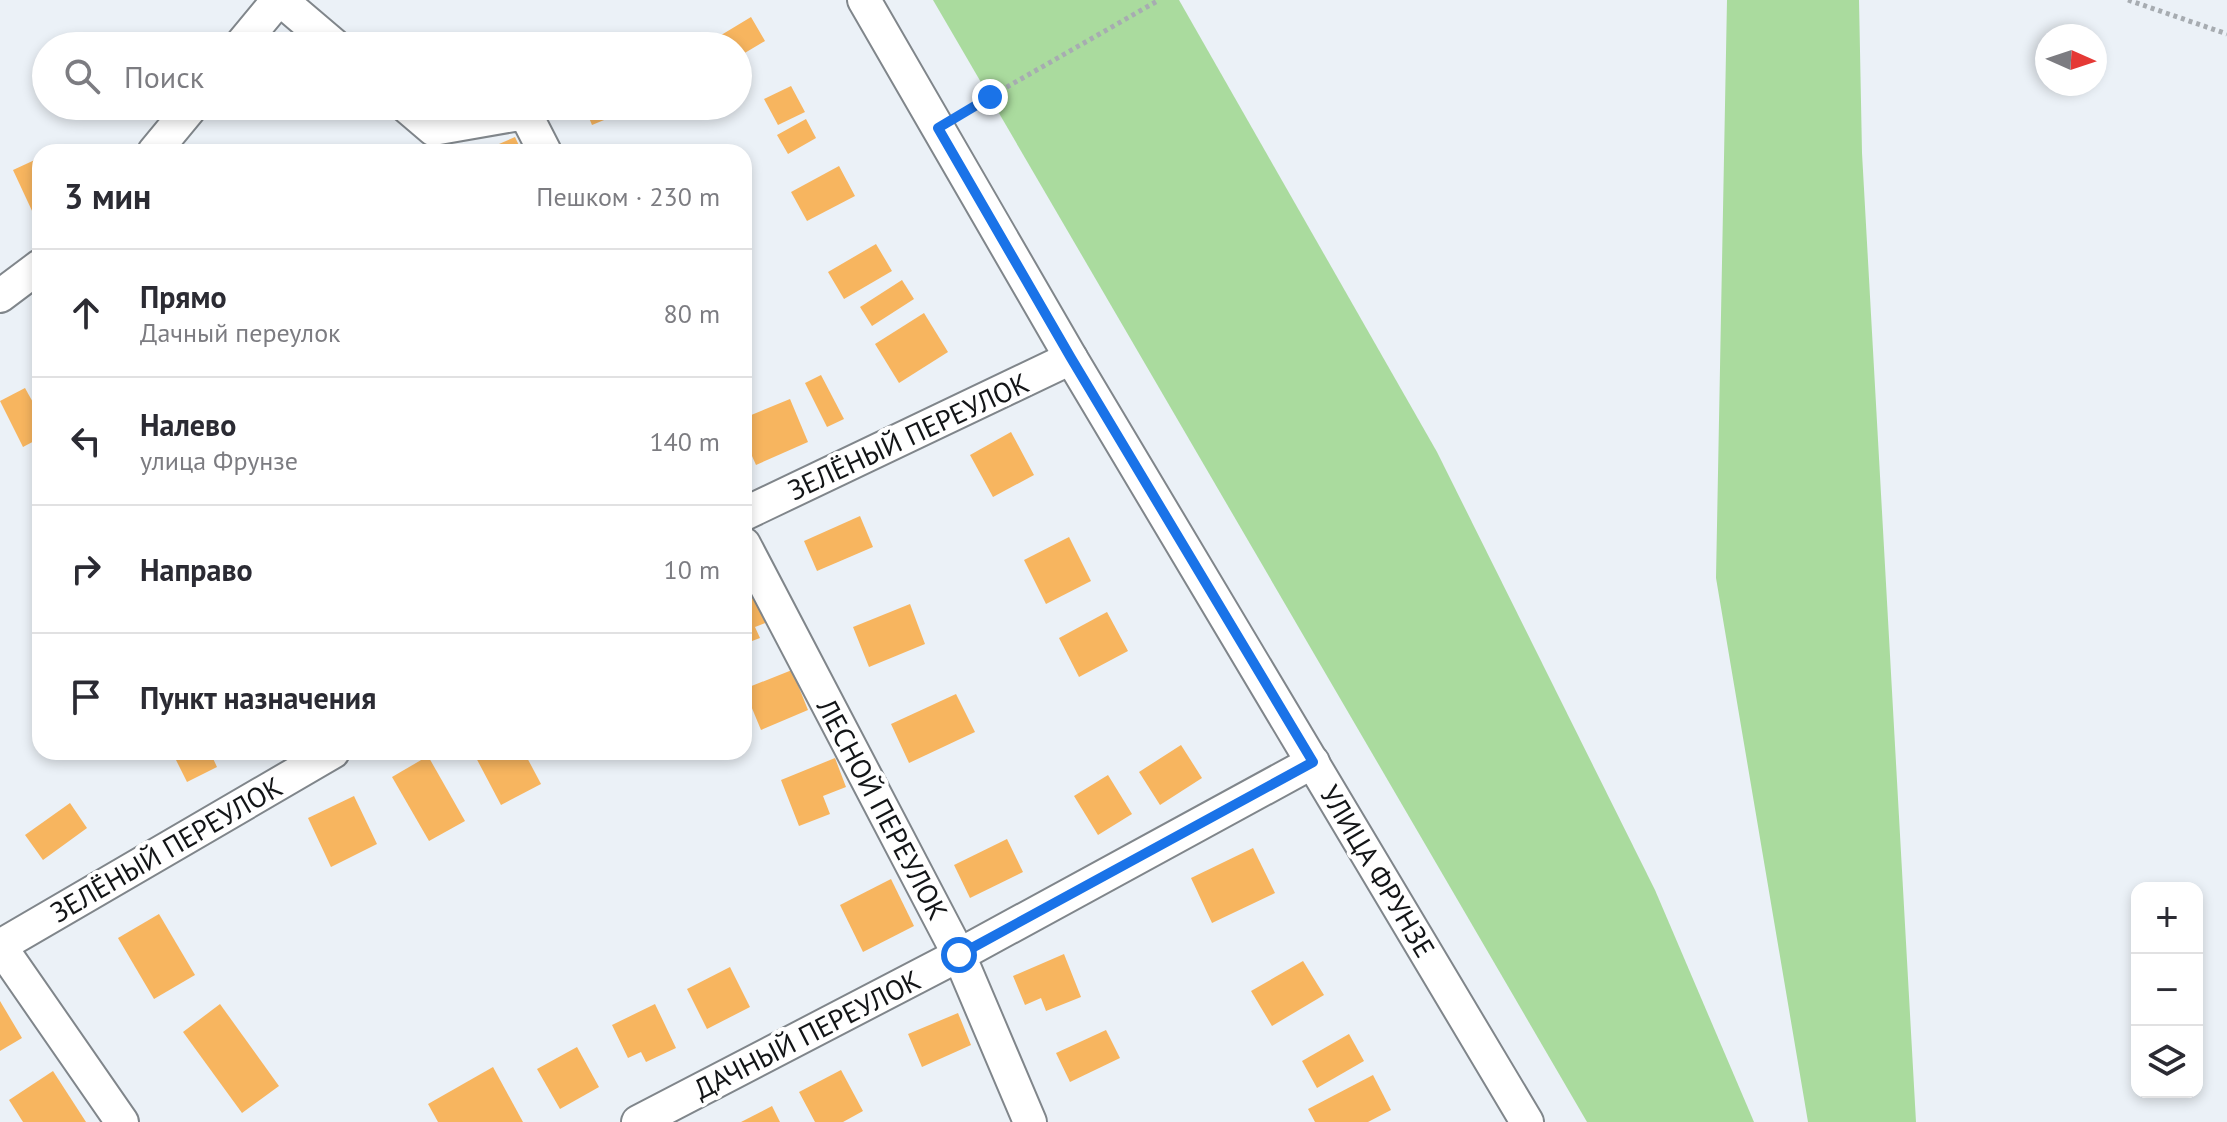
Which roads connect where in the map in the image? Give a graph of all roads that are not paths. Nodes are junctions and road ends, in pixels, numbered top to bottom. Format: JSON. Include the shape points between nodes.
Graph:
{"nodes":[{"id":1,"x":280,"y":0,"type":"edge"},
{"id":2,"x":864,"y":0,"type":"edge"},
{"id":3,"x":252,"y":32,"type":"edge"},
{"id":4,"x":318,"y":32,"type":"edge"},
{"id":5,"x":180,"y":120,"type":"edge"},
{"id":6,"x":422,"y":120,"type":"edge"},
{"id":7,"x":485,"y":120,"type":"edge"},
{"id":8,"x":529,"y":120,"type":"edge"},
{"id":9,"x":161,"y":144,"type":"edge"},
{"id":10,"x":541,"y":144,"type":"edge"},
{"id":11,"x":32,"y":272,"type":"edge"},
{"id":12,"x":0,"y":296,"type":"edge"},
{"id":13,"x":1071,"y":358,"type":"junction"},
{"id":14,"x":752,"y":510,"type":"edge"},
{"id":15,"x":752,"y":559,"type":"edge"},
{"id":16,"x":319,"y":760,"type":"edge"},
{"id":17,"x":1313,"y":762,"type":"junction"},
{"id":18,"x":0,"y":946,"type":"edge"},
{"id":19,"x":959,"y":955,"type":"junction"},
{"id":20,"x":122,"y":1122,"type":"edge"},
{"id":21,"x":638,"y":1122,"type":"edge"},
{"id":22,"x":1030,"y":1122,"type":"edge"},
{"id":23,"x":1527,"y":1122,"type":"edge"}],
"edges":[{"from":1,"to":3,"type":"street"},
{"from":1,"to":4,"type":"street"},
{"from":2,"to":13,"type":"street","name":"УЛИЦА ФРУНЗЕ"},
{"from":5,"to":9,"type":"street"},
{"from":6,"to":7,"type":"street","via":[[433,129]]},
{"from":8,"to":10,"type":"street"},
{"from":11,"to":12,"type":"street"},
{"from":13,"to":14,"type":"street","name":"ЗЕЛЁНЫЙ ПЕРЕУЛОК"},
{"from":13,"to":17,"type":"street","name":"УЛИЦА ФРУНЗЕ"},
{"from":15,"to":19,"type":"street","name":"ЛЕСНОЙ ПЕРЕУЛОК"},
{"from":16,"to":18,"type":"street","name":"ЗЕЛЁНЫЙ ПЕРЕУЛОК"},
{"from":17,"to":19,"type":"street","name":"ДАЧНЫЙ ПЕРЕУЛОК"},
{"from":17,"to":23,"type":"street","name":"УЛИЦА ФРУНЗЕ"},
{"from":18,"to":20,"type":"street"},
{"from":19,"to":21,"type":"street","name":"ДАЧНЫЙ ПЕРЕУЛОК"},
{"from":19,"to":22,"type":"street","name":"ЛЕСНОЙ ПЕРЕУЛОК"}]}
